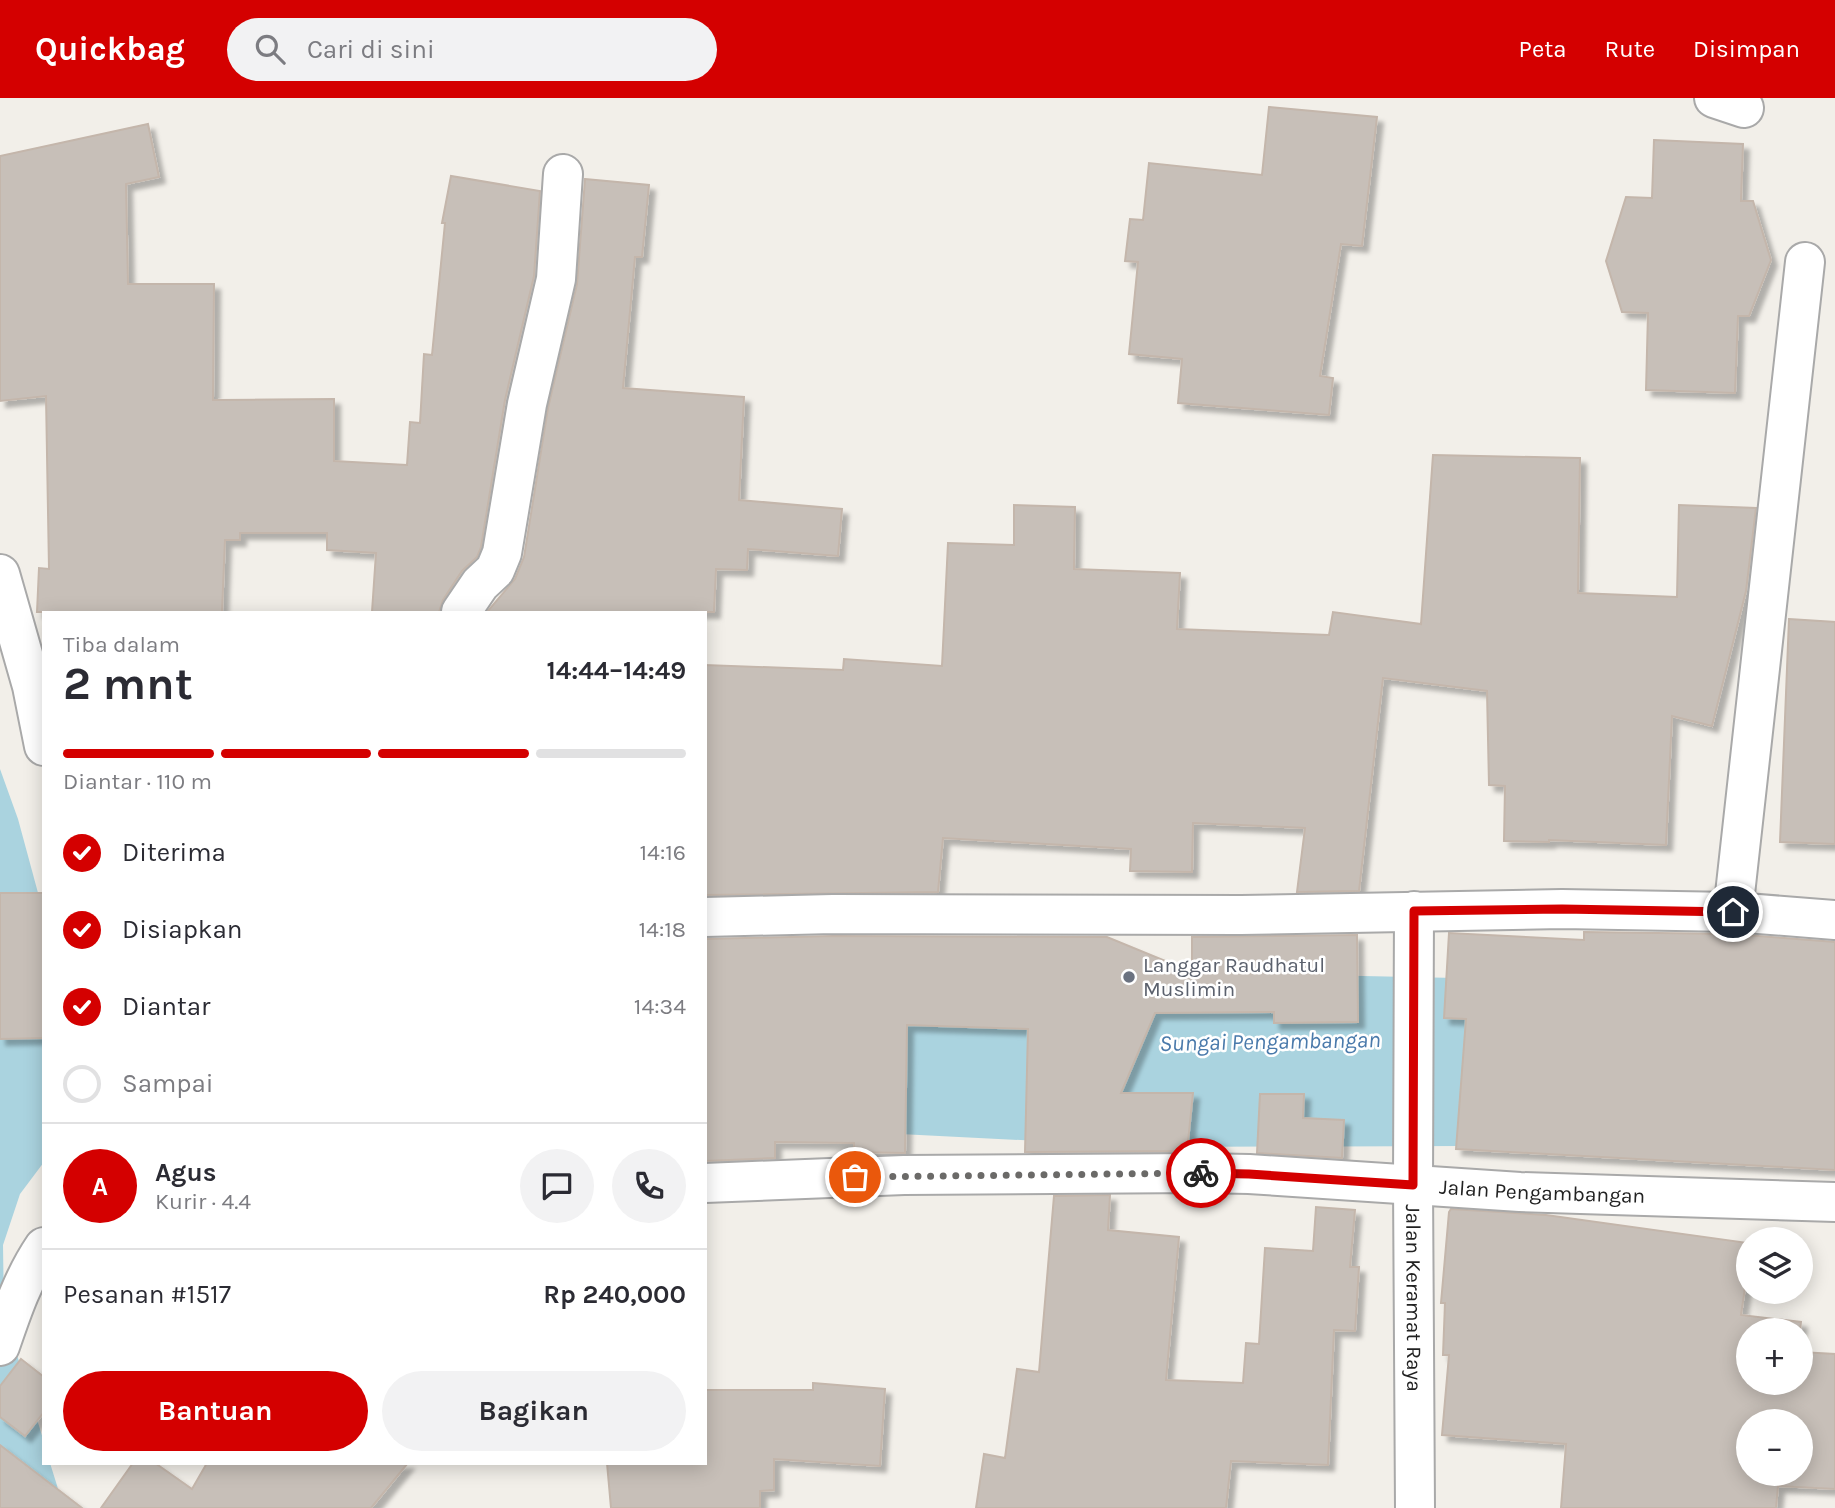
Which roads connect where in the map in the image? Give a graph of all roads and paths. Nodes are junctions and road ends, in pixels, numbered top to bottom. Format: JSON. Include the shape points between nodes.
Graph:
{"nodes":[{"id":1,"x":563,"y":174,"type":"dead end"},
{"id":2,"x":1805,"y":262,"type":"dead end"},
{"id":3,"x":0,"y":574,"type":"edge"},
{"id":4,"x":462,"y":611,"type":"edge"},
{"id":5,"x":42,"y":736,"type":"edge"},
{"id":6,"x":1414,"y":911,"type":"junction"},
{"id":7,"x":1733,"y":912,"type":"junction"},
{"id":8,"x":707,"y":917,"type":"edge"},
{"id":9,"x":1835,"y":920,"type":"edge"},
{"id":10,"x":1413,"y":1175,"type":"junction"},
{"id":11,"x":707,"y":1182,"type":"edge"},
{"id":12,"x":1835,"y":1202,"type":"edge"},
{"id":13,"x":42,"y":1250,"type":"edge"},
{"id":14,"x":0,"y":1346,"type":"edge"},
{"id":15,"x":1415,"y":1508,"type":"edge"}],
"edges":[{"from":1,"to":4,"type":"street","via":[[555,279],[527,404],[502,553],[495,570]]},
{"from":2,"to":7,"type":"street"},
{"from":3,"to":5,"type":"street"},
{"from":6,"to":7,"type":"street"},
{"from":6,"to":8,"type":"street"},
{"from":6,"to":10,"type":"street","name":"Jalan Keramat Raya"},
{"from":7,"to":9,"type":"street"},
{"from":10,"to":11,"type":"street","name":"Jalan Pengambangan","via":[[904,1175]]},
{"from":10,"to":12,"type":"street","name":"Jalan Pengambangan","via":[[1520,1192]]},
{"from":10,"to":15,"type":"street","name":"Jalan Keramat Raya"},
{"from":13,"to":14,"type":"street","via":[[17,1296]]}]}
